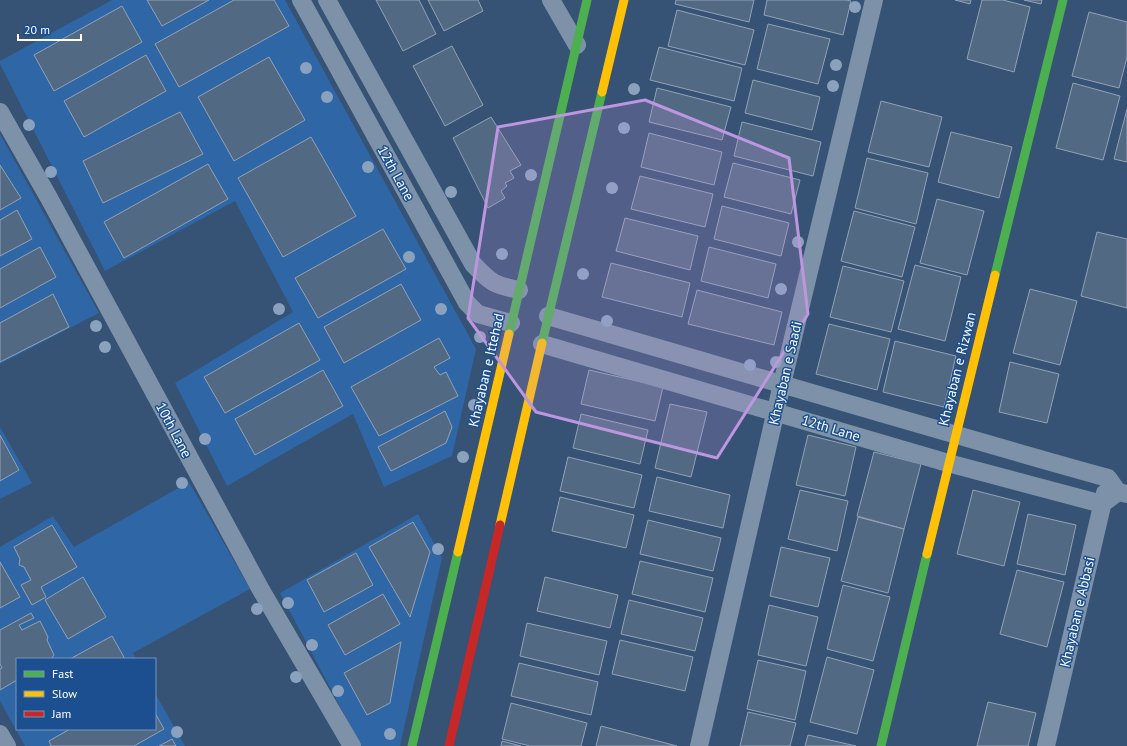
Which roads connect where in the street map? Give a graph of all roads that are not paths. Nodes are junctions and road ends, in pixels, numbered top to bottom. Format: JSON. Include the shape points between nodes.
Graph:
{"nodes":[{"id":1,"x":301,"y":0,"type":"edge"},
{"id":2,"x":327,"y":0,"type":"edge"},
{"id":3,"x":551,"y":0,"type":"edge"},
{"id":4,"x":588,"y":0,"type":"edge"},
{"id":5,"x":624,"y":0,"type":"edge"},
{"id":6,"x":874,"y":0,"type":"edge"},
{"id":7,"x":1063,"y":0,"type":"edge"},
{"id":8,"x":577,"y":45,"type":"junction"},
{"id":9,"x":0,"y":112,"type":"edge"},
{"id":10,"x":519,"y":290,"type":"junction"},
{"id":11,"x":548,"y":316,"type":"junction"},
{"id":12,"x":511,"y":323,"type":"junction"},
{"id":13,"x":542,"y":344,"type":"junction"},
{"id":14,"x":782,"y":384,"type":"junction"},
{"id":15,"x":776,"y":412,"type":"junction"},
{"id":16,"x":954,"y":435,"type":"junction"},
{"id":17,"x":948,"y":463,"type":"junction"},
{"id":18,"x":1119,"y":489,"type":"edge"},
{"id":19,"x":1102,"y":504,"type":"junction"},
{"id":20,"x":0,"y":734,"type":"edge"},
{"id":21,"x":7,"y":746,"type":"edge"},
{"id":22,"x":352,"y":746,"type":"edge"},
{"id":23,"x":412,"y":746,"type":"edge"},
{"id":24,"x":449,"y":746,"type":"edge"},
{"id":25,"x":699,"y":746,"type":"edge"},
{"id":26,"x":882,"y":746,"type":"edge"},
{"id":27,"x":1046,"y":746,"type":"edge"}],
"edges":[{"from":1,"to":12,"type":"street","name":"12th Lane","via":[[467,303],[478,314]]},
{"from":2,"to":10,"type":"street","name":"12th Lane","via":[[473,264],[488,280],[500,286]]},
{"from":3,"to":8,"type":"street"},
{"from":4,"to":8,"type":"main road","name":"Khayaban e Ittehad"},
{"from":5,"to":11,"type":"main road"},
{"from":6,"to":14,"type":"street","name":"Khayaban e Saadi"},
{"from":7,"to":16,"type":"main road","name":"Khayaban e Rizwan"},
{"from":8,"to":10,"type":"main road","name":"Khayaban e Ittehad"},
{"from":9,"to":22,"type":"street","name":"10th Lane","via":[[261,590]]},
{"from":10,"to":12,"type":"main road","name":"Khayaban e Ittehad"},
{"from":11,"to":13,"type":"main road"},
{"from":11,"to":14,"type":"street","name":"12th Lane"},
{"from":12,"to":23,"type":"main road","name":"Khayaban e Ittehad"},
{"from":13,"to":15,"type":"street","name":"12th Lane"},
{"from":13,"to":24,"type":"main road"},
{"from":14,"to":15,"type":"street","name":"Khayaban e Saadi"},
{"from":14,"to":16,"type":"street","name":"12th Lane"},
{"from":15,"to":17,"type":"street","name":"12th Lane"},
{"from":15,"to":25,"type":"street","name":"Khayaban e Saadi"},
{"from":16,"to":17,"type":"main road","name":"Khayaban e Rizwan"},
{"from":16,"to":18,"type":"street","name":"12th Lane"},
{"from":17,"to":19,"type":"street","name":"12th Lane"},
{"from":17,"to":26,"type":"main road","name":"Khayaban e Rizwan"},
{"from":18,"to":19,"type":"street","name":"12th Lane"},
{"from":19,"to":27,"type":"street","name":"Khayaban e Abbasi"},
{"from":20,"to":21,"type":"street"}]}
